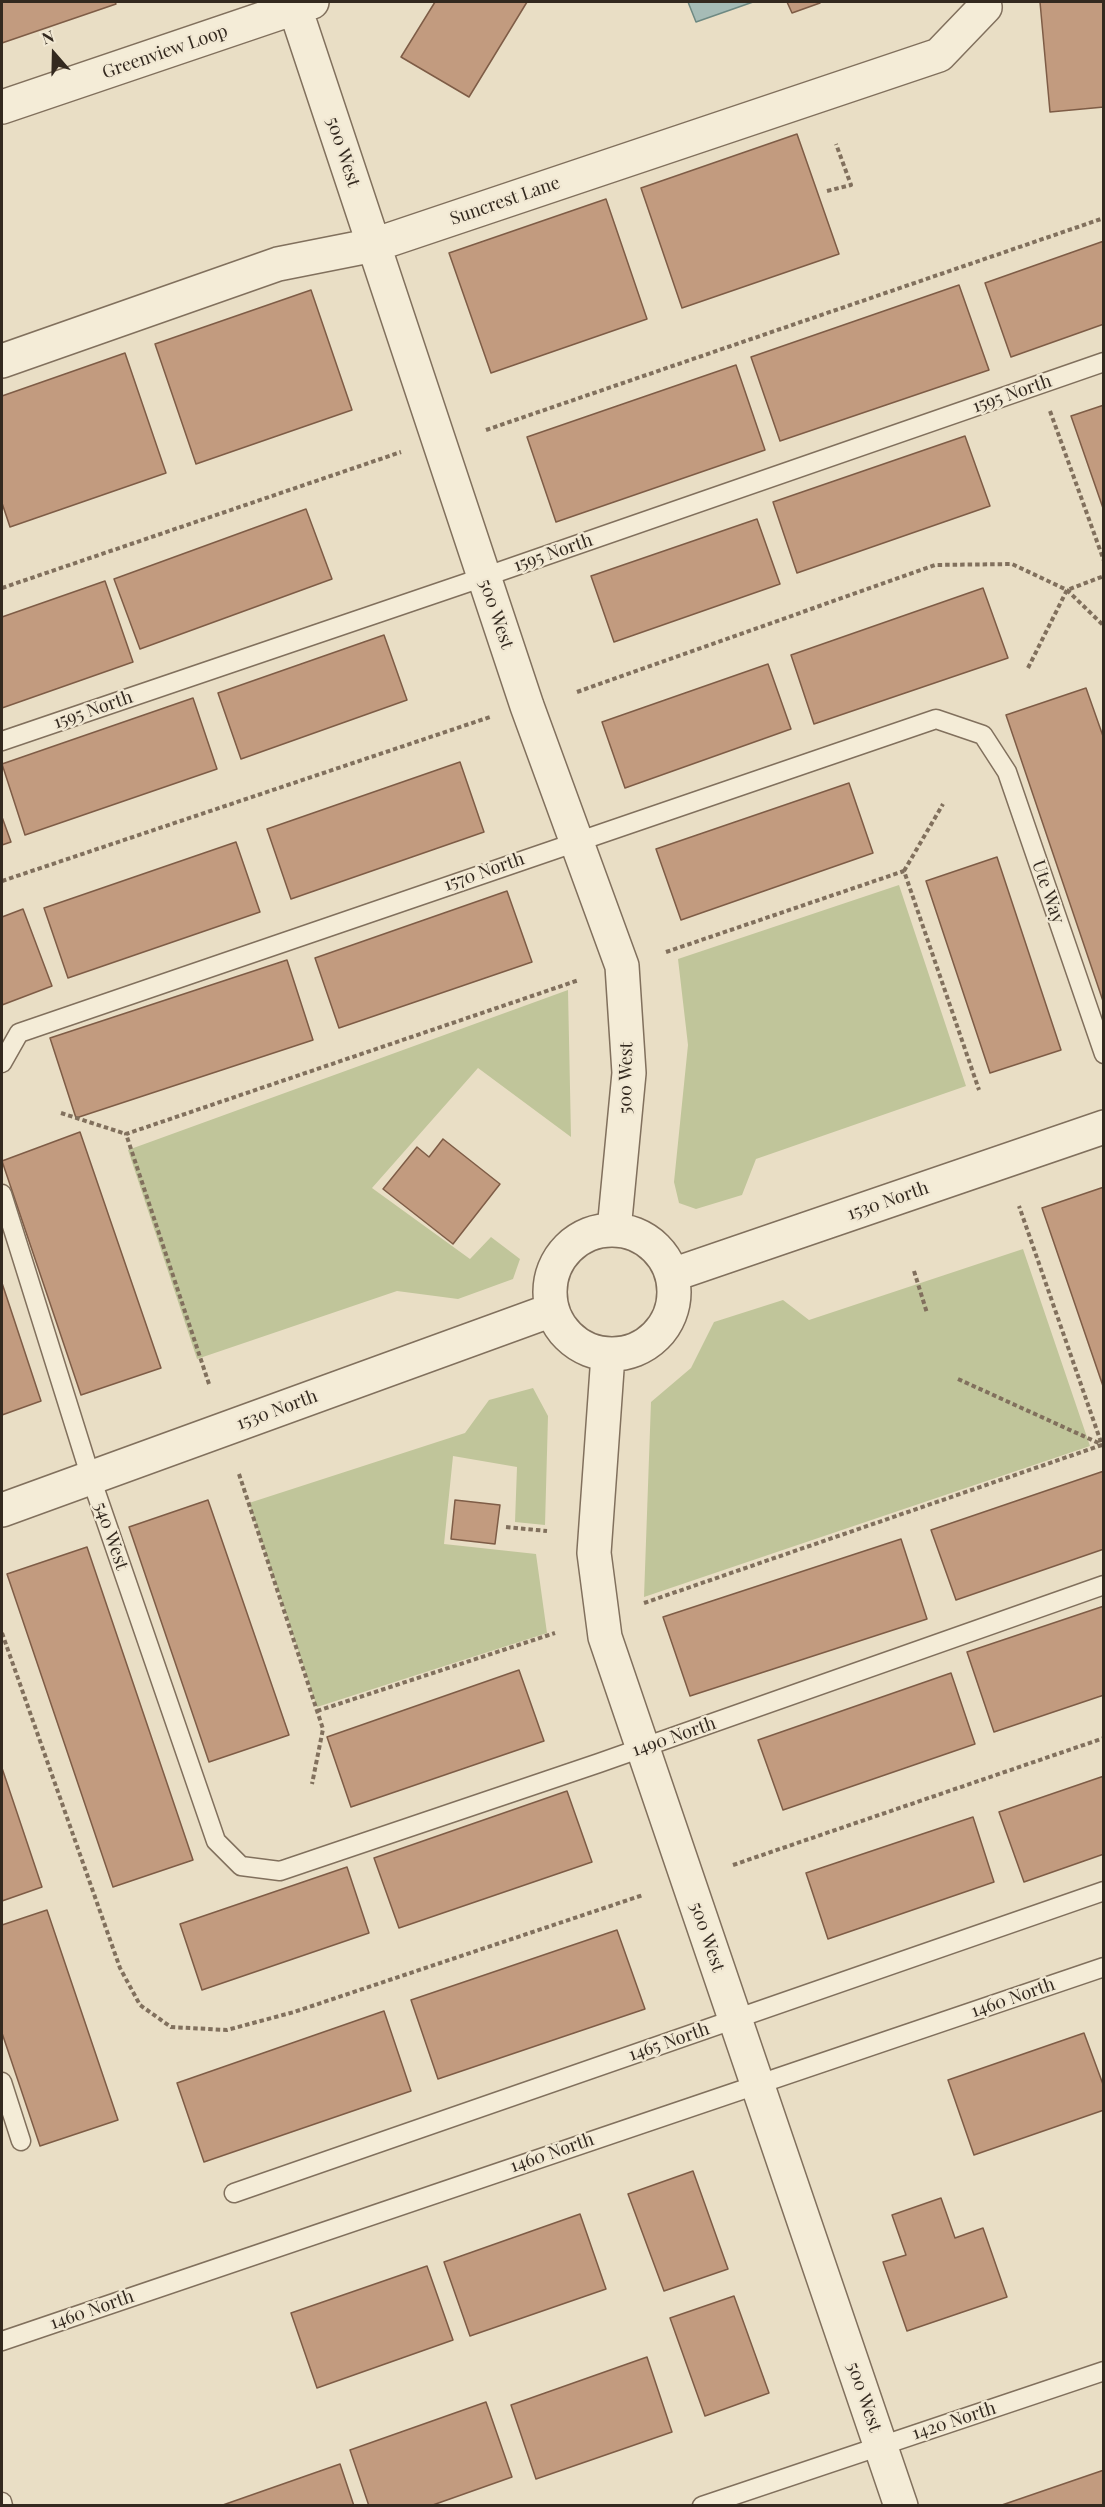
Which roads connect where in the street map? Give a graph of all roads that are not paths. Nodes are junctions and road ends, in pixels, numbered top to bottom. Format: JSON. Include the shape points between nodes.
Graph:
{"nodes":[{"id":1,"x":984,"y":2,"type":"edge"},
{"id":2,"x":303,"y":4,"type":"edge"},
{"id":3,"x":2,"y":107,"type":"edge"},
{"id":4,"x":374,"y":245,"type":"junction"},
{"id":5,"x":2,"y":361,"type":"edge"},
{"id":6,"x":1104,"y":362,"type":"edge"},
{"id":7,"x":484,"y":577,"type":"junction"},
{"id":8,"x":983,"y":735,"type":"joint"},
{"id":9,"x":2,"y":741,"type":"edge"},
{"id":10,"x":577,"y":840,"type":"junction"},
{"id":11,"x":1104,"y":1054,"type":"edge"},
{"id":12,"x":2,"y":1063,"type":"edge"},
{"id":13,"x":1104,"y":1127,"type":"edge"},
{"id":14,"x":2,"y":1194,"type":"edge"},
{"id":15,"x":614,"y":1230,"type":"junction"},
{"id":16,"x":672,"y":1275,"type":"junction"},
{"id":17,"x":552,"y":1310,"type":"junction"},
{"id":18,"x":608,"y":1355,"type":"junction"},
{"id":19,"x":91,"y":1478,"type":"junction"},
{"id":20,"x":2,"y":1510,"type":"edge"},
{"id":21,"x":1104,"y":1585,"type":"edge"},
{"id":22,"x":642,"y":1748,"type":"junction"},
{"id":23,"x":241,"y":1866,"type":"joint"},
{"id":24,"x":1104,"y":1891,"type":"edge"},
{"id":25,"x":1104,"y":1967,"type":"edge"},
{"id":26,"x":735,"y":2019,"type":"junction"},
{"id":27,"x":2,"y":2082,"type":"edge"},
{"id":28,"x":757,"y":2084,"type":"junction"},
{"id":29,"x":21,"y":2141,"type":"dead end"},
{"id":30,"x":234,"y":2193,"type":"dead end"},
{"id":31,"x":2,"y":2341,"type":"edge"},
{"id":32,"x":1104,"y":2371,"type":"edge"},
{"id":33,"x":881,"y":2446,"type":"junction"},
{"id":34,"x":702,"y":2505,"type":"edge"},
{"id":35,"x":901,"y":2505,"type":"edge"}],
"edges":[{"from":1,"to":4,"type":"street","name":"Suncrest Lane","via":[[985,7],[939,55]]},
{"from":2,"to":3,"type":"street","name":"Greenview Loop"},
{"from":2,"to":4,"type":"street","name":"500 West"},
{"from":4,"to":5,"type":"street","name":"Suncrest Lane","via":[[278,264]]},
{"from":4,"to":7,"type":"street","name":"500 West"},
{"from":6,"to":7,"type":"lane","name":"1595 North"},
{"from":7,"to":9,"type":"lane","name":"1595 North"},
{"from":7,"to":10,"type":"street","name":"500 West"},
{"from":8,"to":10,"type":"lane","name":"1570 North","via":[[936,718]]},
{"from":8,"to":11,"type":"lane","name":"Ute Way","via":[[1007,772]]},
{"from":10,"to":12,"type":"lane","name":"1570 North","via":[[19,1033]]},
{"from":10,"to":15,"type":"street","name":"500 West","via":[[622,966],[629,1073]]},
{"from":13,"to":16,"type":"street","name":"1530 North"},
{"from":14,"to":19,"type":"lane","name":"540 West"},
{"from":15,"to":16,"type":"street","via":[[651,1243],[664,1257]]},
{"from":15,"to":17,"type":"street","via":[[595,1232],[577,1240],[563,1254],[553,1271],[549,1290]]},
{"from":16,"to":18,"type":"street","via":[[675,1295],[661,1332],[628,1353]]},
{"from":17,"to":18,"type":"street","via":[[573,1341]]},
{"from":17,"to":19,"type":"street","name":"1530 North"},
{"from":18,"to":22,"type":"street","name":"500 West","via":[[594,1553],[605,1637]]},
{"from":19,"to":20,"type":"street","name":"1530 North"},
{"from":19,"to":23,"type":"lane","name":"540 West","via":[[216,1840]]},
{"from":21,"to":22,"type":"lane","name":"1490 North"},
{"from":22,"to":23,"type":"lane","name":"1490 North","via":[[280,1871]]},
{"from":22,"to":26,"type":"street","name":"500 West"},
{"from":24,"to":26,"type":"lane","name":"1465 North"},
{"from":25,"to":28,"type":"lane","name":"1460 North"},
{"from":26,"to":28,"type":"street","name":"500 West"},
{"from":26,"to":30,"type":"lane","name":"1465 North"},
{"from":27,"to":29,"type":"lane"},
{"from":28,"to":31,"type":"lane","name":"1460 North"},
{"from":28,"to":33,"type":"street","name":"500 West"},
{"from":32,"to":33,"type":"lane","name":"1420 North"},
{"from":33,"to":34,"type":"lane","name":"1420 North"},
{"from":33,"to":35,"type":"street","name":"500 West"}]}
